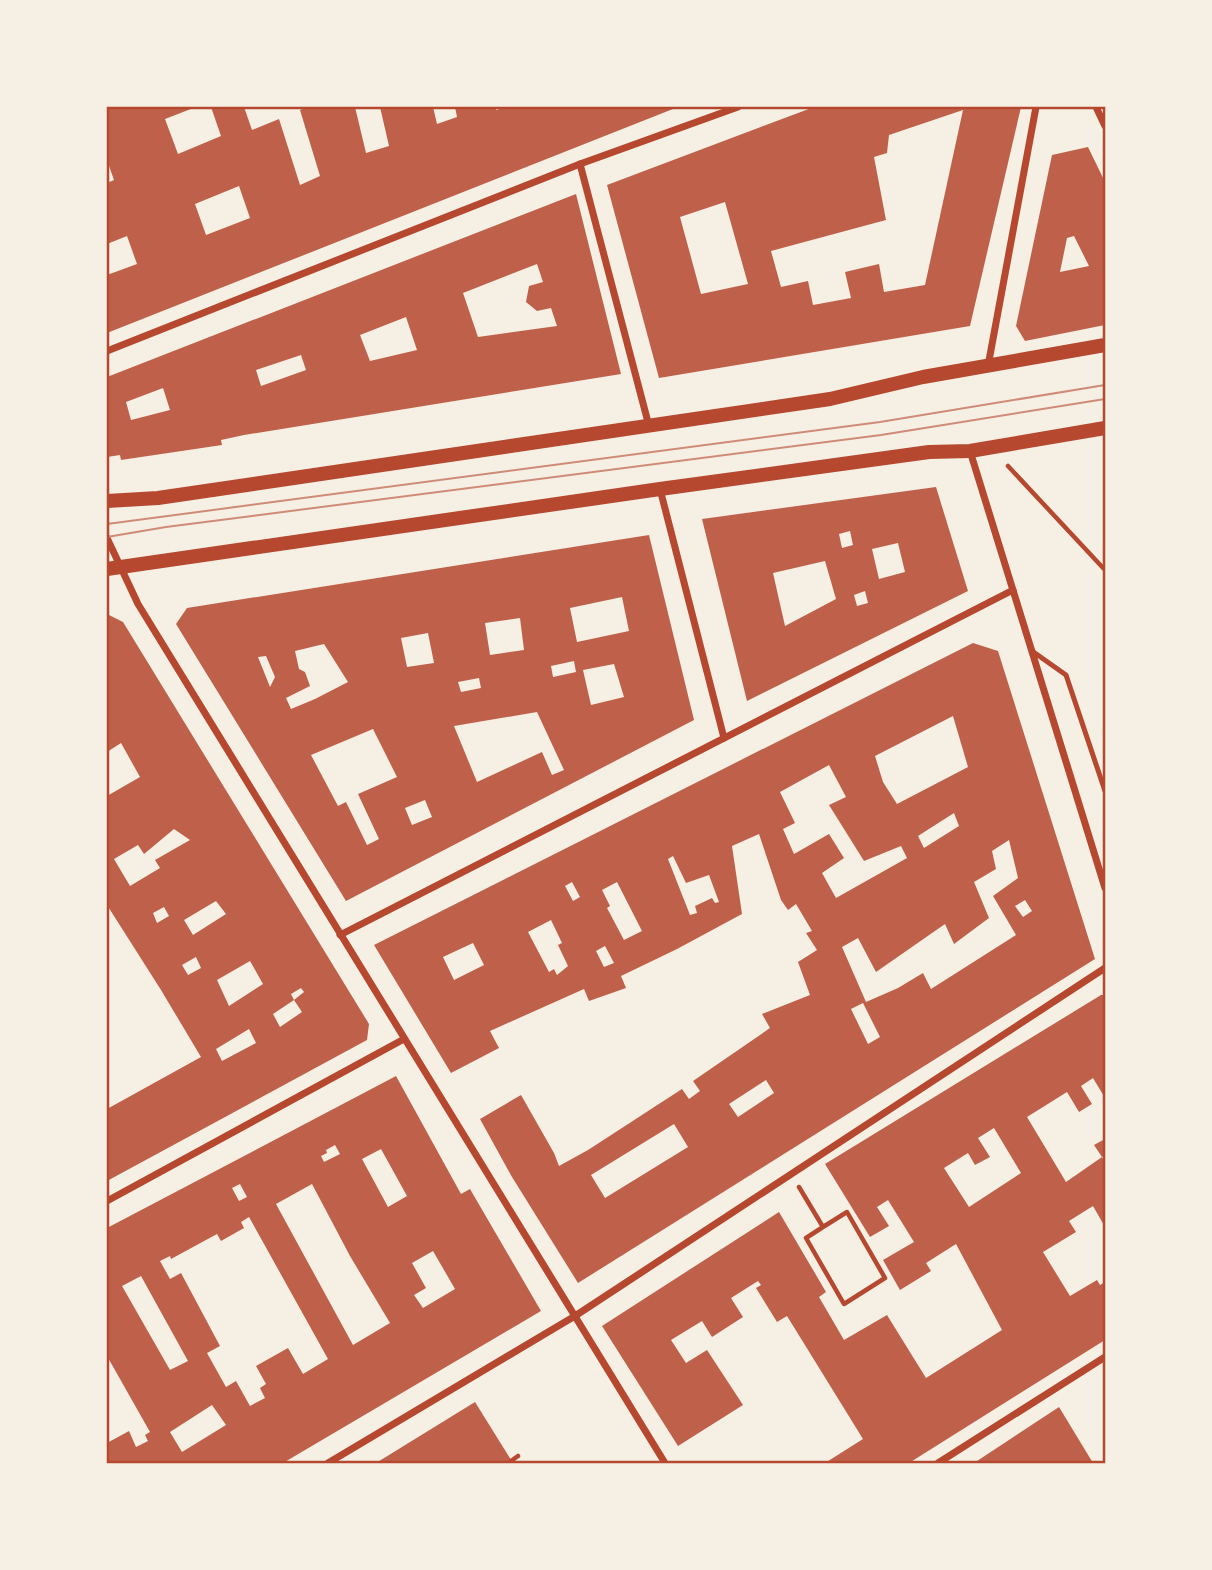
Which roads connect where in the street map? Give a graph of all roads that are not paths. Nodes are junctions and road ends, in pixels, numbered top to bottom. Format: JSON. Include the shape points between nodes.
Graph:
{"nodes":[{"id":1,"x":738,"y":107,"type":"edge"},
{"id":2,"x":1036,"y":107,"type":"edge"},
{"id":3,"x":1096,"y":107,"type":"edge"},
{"id":4,"x":1105,"y":126,"type":"edge"},
{"id":5,"x":580,"y":164,"type":"junction"},
{"id":6,"x":1105,"y":345,"type":"edge"},
{"id":7,"x":107,"y":351,"type":"edge"},
{"id":8,"x":988,"y":366,"type":"junction"},
{"id":9,"x":649,"y":426,"type":"junction"},
{"id":10,"x":1105,"y":428,"type":"edge"},
{"id":11,"x":970,"y":450,"type":"junction"},
{"id":12,"x":660,"y":489,"type":"junction"},
{"id":13,"x":107,"y":500,"type":"edge"},
{"id":14,"x":107,"y":538,"type":"edge"},
{"id":15,"x":113,"y":568,"type":"edge"},
{"id":16,"x":1013,"y":590,"type":"junction"},
{"id":17,"x":1032,"y":652,"type":"junction"},
{"id":18,"x":724,"y":738,"type":"junction"},
{"id":19,"x":1105,"y":791,"type":"edge"},
{"id":20,"x":1105,"y":888,"type":"edge"},
{"id":21,"x":340,"y":935,"type":"junction"},
{"id":22,"x":1105,"y":968,"type":"edge"},
{"id":23,"x":404,"y":1039,"type":"junction"},
{"id":24,"x":107,"y":1201,"type":"edge"},
{"id":25,"x":575,"y":1316,"type":"junction"},
{"id":26,"x":1105,"y":1357,"type":"edge"},
{"id":27,"x":328,"y":1463,"type":"edge"},
{"id":28,"x":665,"y":1463,"type":"edge"},
{"id":29,"x":938,"y":1463,"type":"edge"}],
"edges":[{"from":1,"to":5,"type":"street"},
{"from":2,"to":8,"type":"street"},
{"from":3,"to":4,"type":"street"},
{"from":5,"to":7,"type":"street"},
{"from":5,"to":9,"type":"street"},
{"from":6,"to":8,"type":"main road"},
{"from":8,"to":9,"type":"main road","via":[[830,399]]},
{"from":9,"to":13,"type":"main road","via":[[158,498]]},
{"from":10,"to":11,"type":"main road"},
{"from":11,"to":12,"type":"main road"},
{"from":11,"to":16,"type":"street"},
{"from":12,"to":15,"type":"main road"},
{"from":12,"to":18,"type":"street"},
{"from":14,"to":15,"type":"street"},
{"from":15,"to":21,"type":"street"},
{"from":16,"to":17,"type":"street"},
{"from":16,"to":18,"type":"street"},
{"from":17,"to":19,"type":"lane","via":[[1066,675]]},
{"from":17,"to":20,"type":"street"},
{"from":18,"to":21,"type":"street"},
{"from":21,"to":23,"type":"street"},
{"from":22,"to":25,"type":"street"},
{"from":23,"to":24,"type":"street"},
{"from":23,"to":25,"type":"street"},
{"from":25,"to":27,"type":"street"},
{"from":25,"to":28,"type":"street"},
{"from":26,"to":29,"type":"street"}]}
